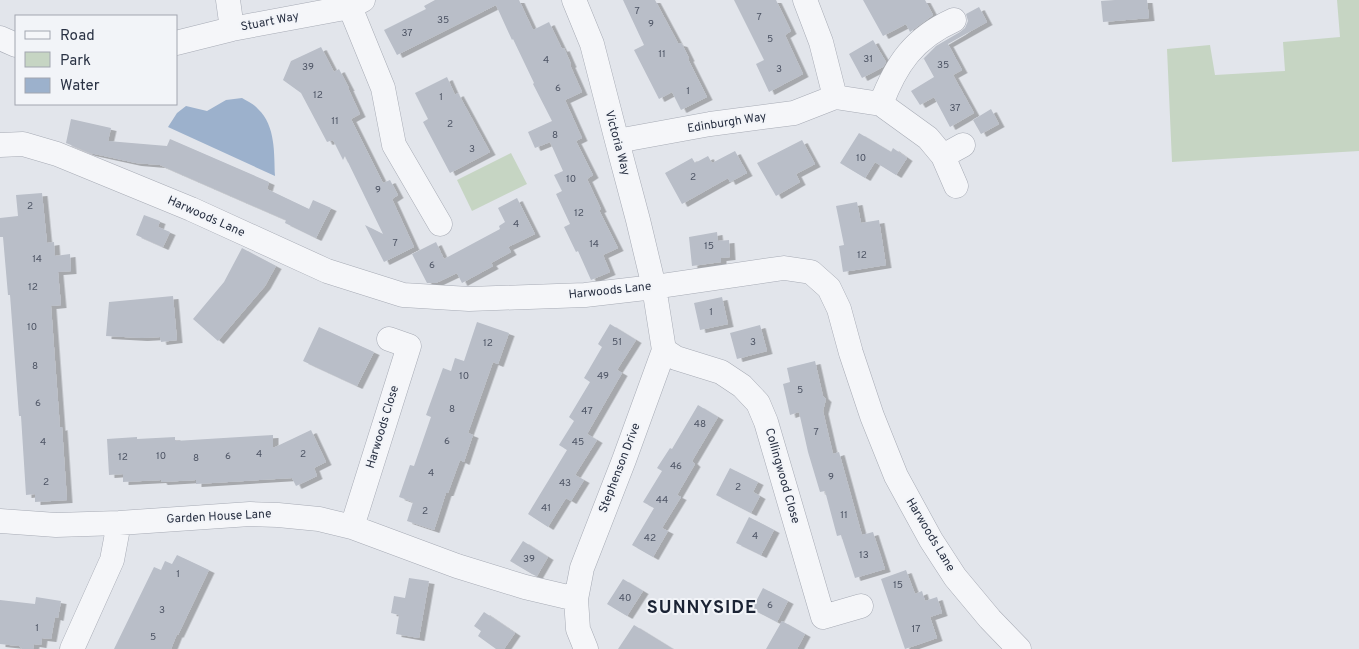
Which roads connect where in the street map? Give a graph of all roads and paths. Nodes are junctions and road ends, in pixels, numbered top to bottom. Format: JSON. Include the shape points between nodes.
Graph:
{"nodes":[{"id":1,"x":228,"y":0,"type":"edge"},
{"id":2,"x":574,"y":0,"type":"edge"},
{"id":3,"x":804,"y":0,"type":"edge"},
{"id":4,"x":356,"y":3,"type":"edge"},
{"id":5,"x":954,"y":20,"type":"dead end"},
{"id":6,"x":232,"y":29,"type":"junction"},
{"id":7,"x":0,"y":38,"type":"edge"},
{"id":8,"x":178,"y":42,"type":"edge"},
{"id":9,"x":15,"y":45,"type":"edge"},
{"id":10,"x":835,"y":96,"type":"junction"},
{"id":11,"x":881,"y":104,"type":"junction"},
{"id":12,"x":616,"y":141,"type":"junction"},
{"id":13,"x":0,"y":146,"type":"edge"},
{"id":14,"x":956,"y":186,"type":"dead end"},
{"id":15,"x":440,"y":224,"type":"dead end"},
{"id":16,"x":654,"y":287,"type":"junction"},
{"id":17,"x":389,"y":339,"type":"dead end"},
{"id":18,"x":664,"y":350,"type":"junction"},
{"id":19,"x":0,"y":521,"type":"edge"},
{"id":20,"x":119,"y":523,"type":"junction"},
{"id":21,"x":352,"y":527,"type":"junction"},
{"id":22,"x":576,"y":600,"type":"junction"},
{"id":23,"x":861,"y":606,"type":"dead end"},
{"id":24,"x":72,"y":649,"type":"edge"},
{"id":25,"x":586,"y":649,"type":"edge"},
{"id":26,"x":1020,"y":649,"type":"edge"}],
"edges":[{"from":1,"to":6,"type":"street"},
{"from":2,"to":12,"type":"street","name":"Victoria Way","via":[[592,44]]},
{"from":3,"to":10,"type":"street","via":[[821,42]]},
{"from":4,"to":6,"type":"street","name":"Stuart Way"},
{"from":4,"to":15,"type":"street","via":[[383,88],[394,145]]},
{"from":5,"to":11,"type":"street","via":[[929,33],[906,55]]},
{"from":6,"to":8,"type":"street","name":"Stuart Way"},
{"from":7,"to":9,"type":"street"},
{"from":10,"to":11,"type":"street"},
{"from":10,"to":12,"type":"street","name":"Edinburgh Way","via":[[794,112]]},
{"from":11,"to":14,"type":"street","via":[[928,138],[953,150]]},
{"from":12,"to":16,"type":"street","name":"Victoria Way"},
{"from":13,"to":16,"type":"street","name":"Harwoods Lane","via":[[23,144],[57,154],[191,209],[327,271],[403,295],[517,298]]},
{"from":16,"to":18,"type":"street","name":"Stephenson Drive"},
{"from":16,"to":26,"type":"street","name":"Harwoods Lane","via":[[784,268],[811,272],[829,288],[896,476],[955,577]]},
{"from":17,"to":21,"type":"street","name":"Harwoods Close","via":[[409,346]]},
{"from":18,"to":22,"type":"street","name":"Stephenson Drive","via":[[582,568]]},
{"from":18,"to":23,"type":"street","name":"Collingwood Close","via":[[676,358],[721,372],[742,386],[758,403],[823,617]]},
{"from":19,"to":20,"type":"street","name":"Garden House Lane","via":[[56,526]]},
{"from":20,"to":21,"type":"street","name":"Garden House Lane","via":[[250,514],[319,519]]},
{"from":20,"to":24,"type":"street","via":[[112,560]]},
{"from":21,"to":22,"type":"street","name":"Garden House Lane","via":[[457,566]]},
{"from":22,"to":25,"type":"street","name":"Stephenson Drive","via":[[578,629]]}]}
